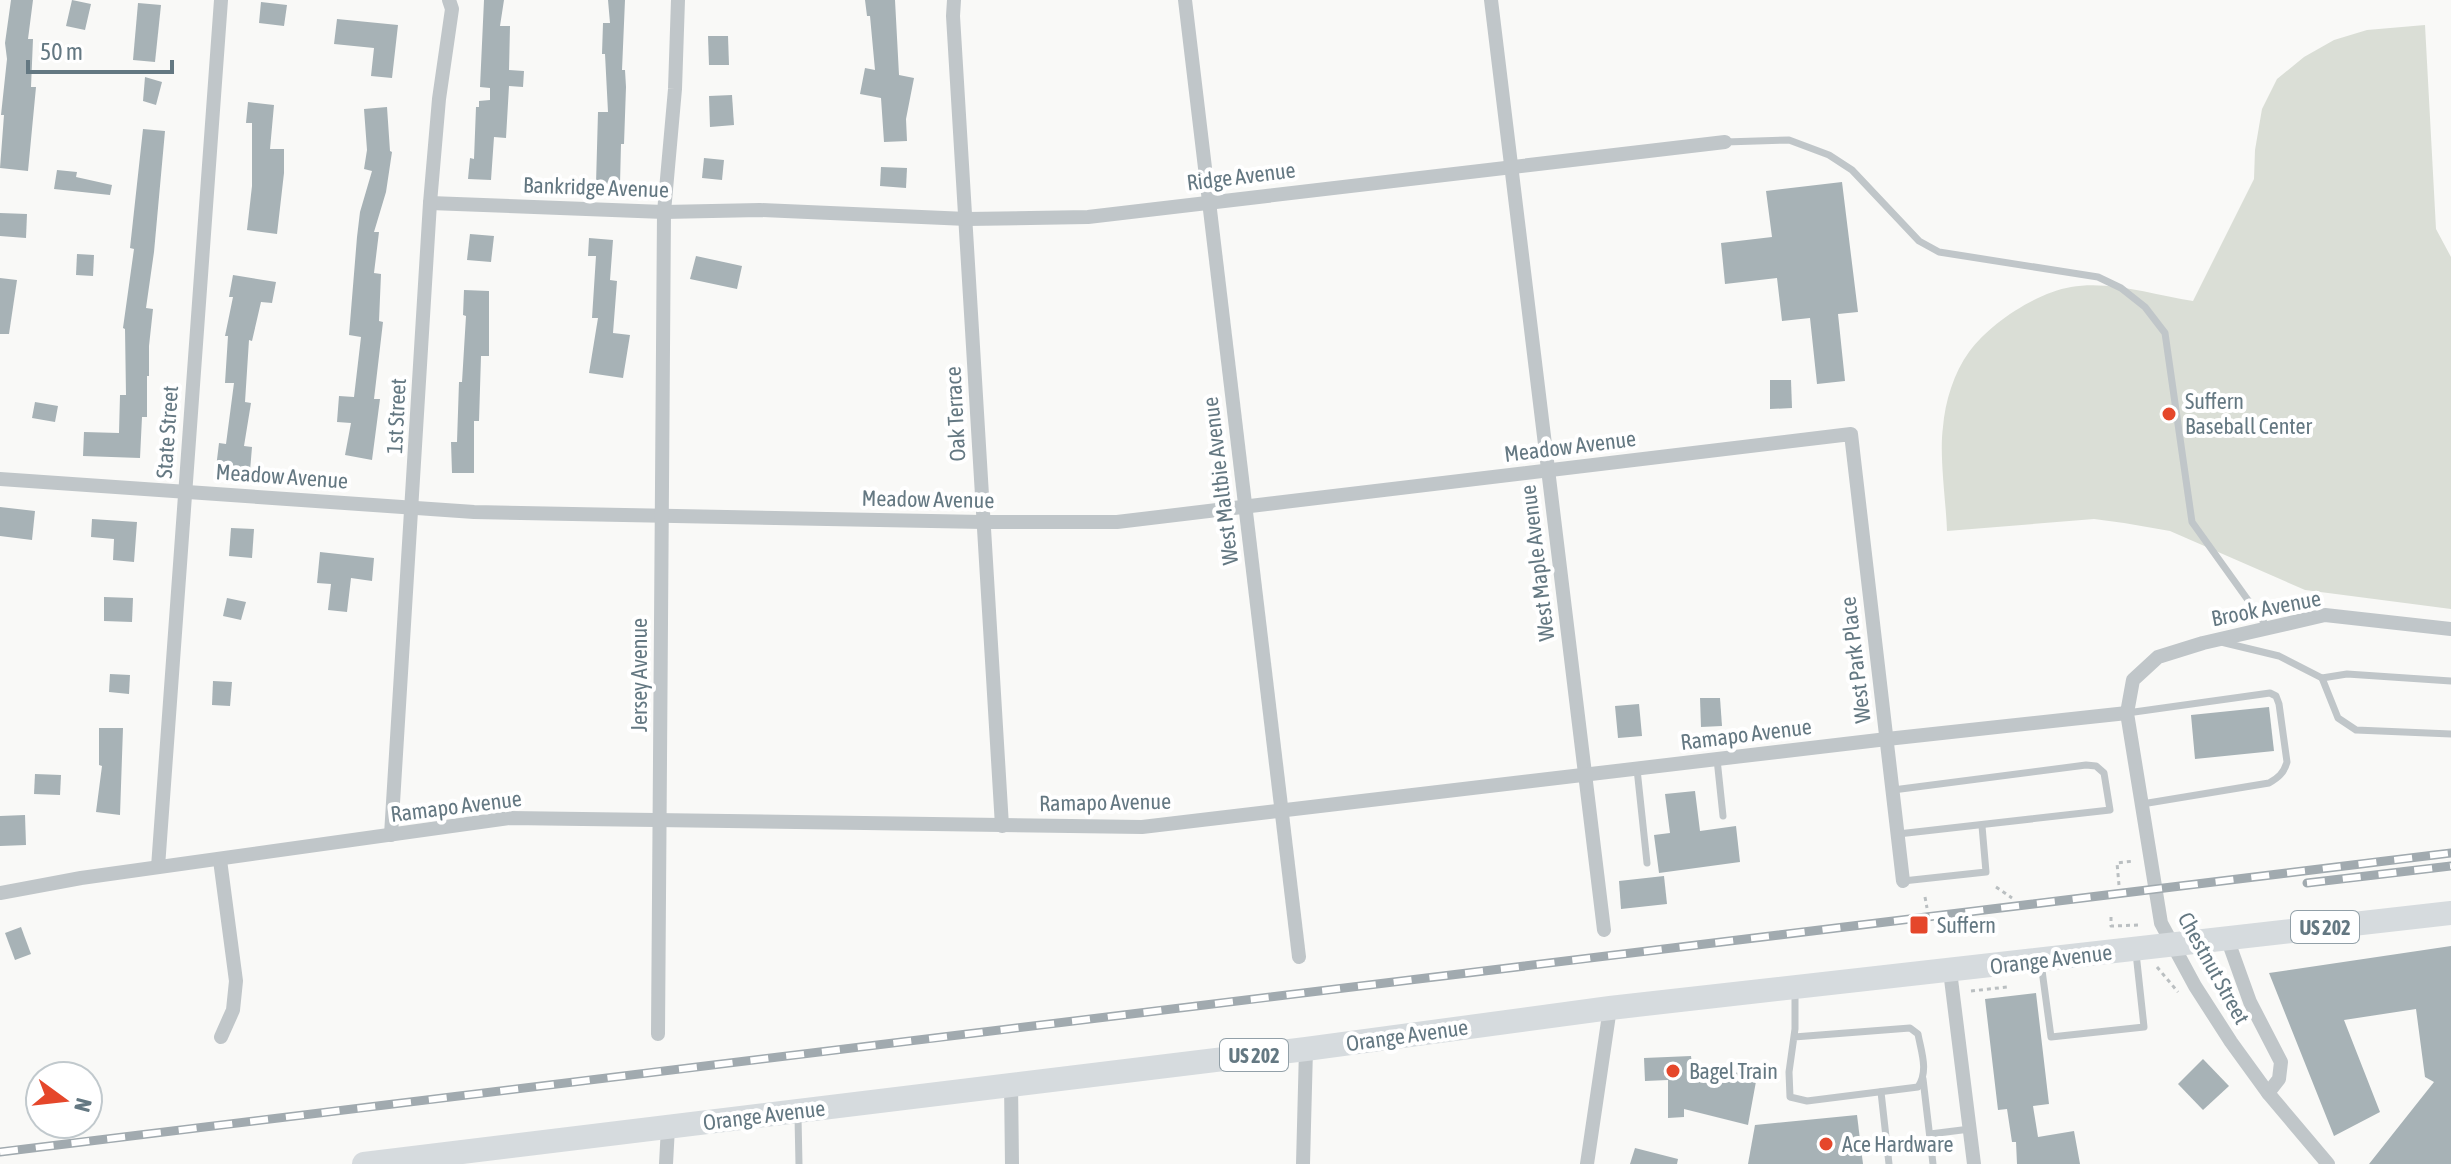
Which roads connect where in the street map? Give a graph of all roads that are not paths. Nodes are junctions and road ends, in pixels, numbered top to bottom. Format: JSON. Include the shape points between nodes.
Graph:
{"nodes":[{"id":1,"x":221,"y":0,"type":"edge"},
{"id":2,"x":449,"y":0,"type":"edge"},
{"id":3,"x":678,"y":0,"type":"edge"},
{"id":4,"x":954,"y":0,"type":"edge"},
{"id":5,"x":1185,"y":0,"type":"edge"},
{"id":6,"x":1491,"y":0,"type":"edge"},
{"id":7,"x":1725,"y":142,"type":"joint"},
{"id":8,"x":1510,"y":166,"type":"junction"},
{"id":9,"x":430,"y":203,"type":"junction"},
{"id":10,"x":1209,"y":203,"type":"junction"},
{"id":11,"x":760,"y":210,"type":"joint"},
{"id":12,"x":664,"y":212,"type":"junction"},
{"id":13,"x":967,"y":219,"type":"junction"},
{"id":14,"x":1851,"y":434,"type":"joint"},
{"id":15,"x":1548,"y":470,"type":"junction"},
{"id":16,"x":0,"y":479,"type":"edge"},
{"id":17,"x":185,"y":491,"type":"junction"},
{"id":18,"x":1245,"y":507,"type":"junction"},
{"id":19,"x":412,"y":508,"type":"junction"},
{"id":20,"x":661,"y":517,"type":"junction"},
{"id":21,"x":983,"y":522,"type":"junction"},
{"id":22,"x":2268,"y":628,"type":"junction"},
{"id":23,"x":2451,"y":629,"type":"edge"},
{"id":24,"x":2215,"y":640,"type":"junction"},
{"id":25,"x":2322,"y":678,"type":"junction"},
{"id":26,"x":2451,"y":681,"type":"edge"},
{"id":27,"x":2127,"y":713,"type":"junction"},
{"id":28,"x":2451,"y":734,"type":"edge"},
{"id":29,"x":1887,"y":739,"type":"junction"},
{"id":30,"x":1717,"y":759,"type":"junction"},
{"id":31,"x":1637,"y":769,"type":"junction"},
{"id":32,"x":1585,"y":775,"type":"junction"},
{"id":33,"x":1893,"y":790,"type":"junction"},
{"id":34,"x":2142,"y":804,"type":"junction"},
{"id":35,"x":1280,"y":811,"type":"junction"},
{"id":36,"x":1723,"y":816,"type":"dead end"},
{"id":37,"x":660,"y":822,"type":"junction"},
{"id":38,"x":1002,"y":826,"type":"junction"},
{"id":39,"x":1982,"y":826,"type":"junction"},
{"id":40,"x":1898,"y":834,"type":"junction"},
{"id":41,"x":391,"y":835,"type":"junction"},
{"id":42,"x":220,"y":860,"type":"junction"},
{"id":43,"x":1647,"y":863,"type":"dead end"},
{"id":44,"x":158,"y":867,"type":"junction"},
{"id":45,"x":1903,"y":881,"type":"joint"},
{"id":46,"x":0,"y":893,"type":"edge"},
{"id":47,"x":2451,"y":913,"type":"edge"},
{"id":48,"x":1604,"y":930,"type":"dead end"},
{"id":49,"x":2227,"y":938,"type":"junction"},
{"id":50,"x":2145,"y":947,"type":"junction"},
{"id":51,"x":1299,"y":957,"type":"dead end"},
{"id":52,"x":2041,"y":961,"type":"junction"},
{"id":53,"x":1950,"y":971,"type":"junction"},
{"id":54,"x":1795,"y":988,"type":"junction"},
{"id":55,"x":1610,"y":1008,"type":"junction"},
{"id":56,"x":658,"y":1034,"type":"dead end"},
{"id":57,"x":221,"y":1037,"type":"dead end"},
{"id":58,"x":1794,"y":1037,"type":"junction"},
{"id":59,"x":1306,"y":1049,"type":"junction"},
{"id":60,"x":1923,"y":1079,"type":"junction"},
{"id":61,"x":1011,"y":1083,"type":"junction"},
{"id":62,"x":1881,"y":1092,"type":"junction"},
{"id":63,"x":2268,"y":1093,"type":"junction"},
{"id":64,"x":798,"y":1111,"type":"junction"},
{"id":65,"x":668,"y":1127,"type":"junction"},
{"id":66,"x":1970,"y":1129,"type":"junction"},
{"id":67,"x":1930,"y":1134,"type":"junction"},
{"id":68,"x":364,"y":1164,"type":"edge"},
{"id":69,"x":666,"y":1164,"type":"edge"},
{"id":70,"x":799,"y":1164,"type":"edge"},
{"id":71,"x":1012,"y":1164,"type":"edge"},
{"id":72,"x":1303,"y":1164,"type":"edge"},
{"id":73,"x":1587,"y":1164,"type":"edge"},
{"id":74,"x":1889,"y":1164,"type":"edge"},
{"id":75,"x":1933,"y":1164,"type":"edge"},
{"id":76,"x":1974,"y":1164,"type":"edge"},
{"id":77,"x":2328,"y":1164,"type":"edge"}],
"edges":[{"from":1,"to":17,"type":"street","name":"State Street"},
{"from":2,"to":9,"type":"street","name":"1st Street"},
{"from":3,"to":12,"type":"street"},
{"from":4,"to":13,"type":"street","name":"Oak Terrace"},
{"from":5,"to":10,"type":"street","name":"West Maltbie Avenue"},
{"from":6,"to":8,"type":"street","name":"West Maple Avenue"},
{"from":7,"to":8,"type":"street","name":"Ridge Avenue"},
{"from":7,"to":22,"type":"lane","via":[[1789,140],[1829,155],[1852,170],[1919,241],[1939,252],[2098,277],[2145,307],[2165,333],[2192,522]]},
{"from":8,"to":10,"type":"street","name":"Ridge Avenue"},
{"from":8,"to":15,"type":"street","name":"West Maple Avenue"},
{"from":9,"to":12,"type":"street","name":"Bankridge Avenue"},
{"from":9,"to":19,"type":"street","name":"1st Street"},
{"from":10,"to":13,"type":"street","name":"Ridge Avenue","via":[[1088,217]]},
{"from":10,"to":18,"type":"street","name":"West Maltbie Avenue"},
{"from":11,"to":12,"type":"street","name":"Bankridge Avenue"},
{"from":11,"to":13,"type":"street","name":"Ridge Avenue"},
{"from":12,"to":20,"type":"street","name":"Jersey Avenue"},
{"from":13,"to":21,"type":"street","name":"Oak Terrace"},
{"from":14,"to":15,"type":"street","name":"Meadow Avenue"},
{"from":14,"to":29,"type":"street","name":"West Park Place"},
{"from":15,"to":18,"type":"street","name":"Meadow Avenue"},
{"from":15,"to":32,"type":"street","name":"West Maple Avenue"},
{"from":16,"to":17,"type":"street","name":"Meadow Avenue"},
{"from":17,"to":19,"type":"street","name":"Meadow Avenue"},
{"from":17,"to":44,"type":"street","name":"State Street"},
{"from":18,"to":21,"type":"street","name":"Meadow Avenue","via":[[1117,522]]},
{"from":18,"to":35,"type":"street","name":"West Maltbie Avenue"},
{"from":19,"to":20,"type":"street","name":"Meadow Avenue"},
{"from":19,"to":41,"type":"street","name":"1st Street"},
{"from":20,"to":21,"type":"street","name":"Meadow Avenue"},
{"from":20,"to":37,"type":"street","name":"Jersey Avenue"},
{"from":21,"to":38,"type":"street","name":"Oak Terrace"},
{"from":22,"to":23,"type":"street","name":"Brook Avenue","via":[[2325,615]]},
{"from":22,"to":24,"type":"street","name":"Brook Avenue"},
{"from":24,"to":25,"type":"lane","via":[[2279,656]]},
{"from":24,"to":27,"type":"street","name":"Brook Avenue","via":[[2158,657],[2133,680]]},
{"from":25,"to":26,"type":"lane","via":[[2347,674]]},
{"from":25,"to":28,"type":"lane","via":[[2338,718],[2356,730]]},
{"from":27,"to":29,"type":"street","name":"Ramapo Avenue"},
{"from":27,"to":34,"type":"street","name":"Chestnut Street"},
{"from":27,"to":34,"type":"lane","via":[[2270,693],[2279,704],[2287,762],[2277,778]]},
{"from":29,"to":30,"type":"street","name":"Ramapo Avenue"},
{"from":29,"to":33,"type":"street","name":"West Park Place"},
{"from":30,"to":31,"type":"street","name":"Ramapo Avenue"},
{"from":30,"to":36,"type":"lane"},
{"from":31,"to":32,"type":"street","name":"Ramapo Avenue"},
{"from":31,"to":43,"type":"lane"},
{"from":32,"to":35,"type":"street","name":"Ramapo Avenue"},
{"from":32,"to":48,"type":"street","name":"West Maple Avenue"},
{"from":33,"to":39,"type":"lane","via":[[2086,765],[2104,773],[2110,810]]},
{"from":33,"to":40,"type":"street","name":"West Park Place"},
{"from":34,"to":63,"type":"street","name":"Chestnut Street","via":[[2161,923],[2202,997]]},
{"from":35,"to":38,"type":"street","name":"Ramapo Avenue","via":[[1142,827]]},
{"from":35,"to":51,"type":"street","name":"West Maltbie Avenue"},
{"from":37,"to":38,"type":"street","name":"Ramapo Avenue"},
{"from":37,"to":41,"type":"street","name":"Ramapo Avenue","via":[[510,818]]},
{"from":37,"to":56,"type":"street","name":"Jersey Avenue"},
{"from":39,"to":40,"type":"lane"},
{"from":39,"to":45,"type":"lane","via":[[1986,872]]},
{"from":40,"to":45,"type":"street","name":"West Park Place"},
{"from":41,"to":42,"type":"street","name":"Ramapo Avenue"},
{"from":42,"to":44,"type":"street","name":"Ramapo Avenue"},
{"from":42,"to":57,"type":"street","via":[[236,981],[233,1010]]},
{"from":44,"to":46,"type":"street","name":"Ramapo Avenue"},
{"from":47,"to":49,"type":"main road","name":"Orange Avenue","number":"US 202"},
{"from":49,"to":50,"type":"main road","name":"Orange Avenue","number":"US 202"},
{"from":49,"to":63,"type":"street","via":[[2250,1002],[2281,1062],[2279,1079]]},
{"from":50,"to":52,"type":"main road","name":"Orange Avenue","number":"US 202"},
{"from":50,"to":52,"type":"lane","via":[[2144,1027],[2051,1037]]},
{"from":52,"to":53,"type":"main road","name":"Orange Avenue","number":"US 202"},
{"from":53,"to":54,"type":"main road","name":"Orange Avenue","number":"US 202"},
{"from":53,"to":66,"type":"street"},
{"from":54,"to":55,"type":"main road","name":"Orange Avenue","number":"US 202"},
{"from":54,"to":58,"type":"lane"},
{"from":55,"to":59,"type":"main road","name":"Orange Avenue","number":"US 202"},
{"from":55,"to":73,"type":"street"},
{"from":58,"to":60,"type":"lane","via":[[1910,1028],[1918,1034]]},
{"from":58,"to":62,"type":"lane","via":[[1790,1097],[1807,1101]]},
{"from":59,"to":61,"type":"main road","name":"Orange Avenue","number":"US 202"},
{"from":59,"to":72,"type":"street"},
{"from":60,"to":62,"type":"lane","via":[[1918,1087]]},
{"from":60,"to":67,"type":"lane"},
{"from":61,"to":64,"type":"main road","name":"Orange Avenue","number":"US 202"},
{"from":61,"to":71,"type":"street"},
{"from":62,"to":74,"type":"lane"},
{"from":63,"to":77,"type":"street","name":"Chestnut Street"},
{"from":64,"to":65,"type":"main road","name":"Orange Avenue","number":"US 202"},
{"from":64,"to":70,"type":"lane"},
{"from":65,"to":68,"type":"main road","name":"Orange Avenue","number":"US 202"},
{"from":65,"to":69,"type":"street"},
{"from":66,"to":67,"type":"lane"},
{"from":66,"to":76,"type":"street"},
{"from":67,"to":75,"type":"lane"}]}
